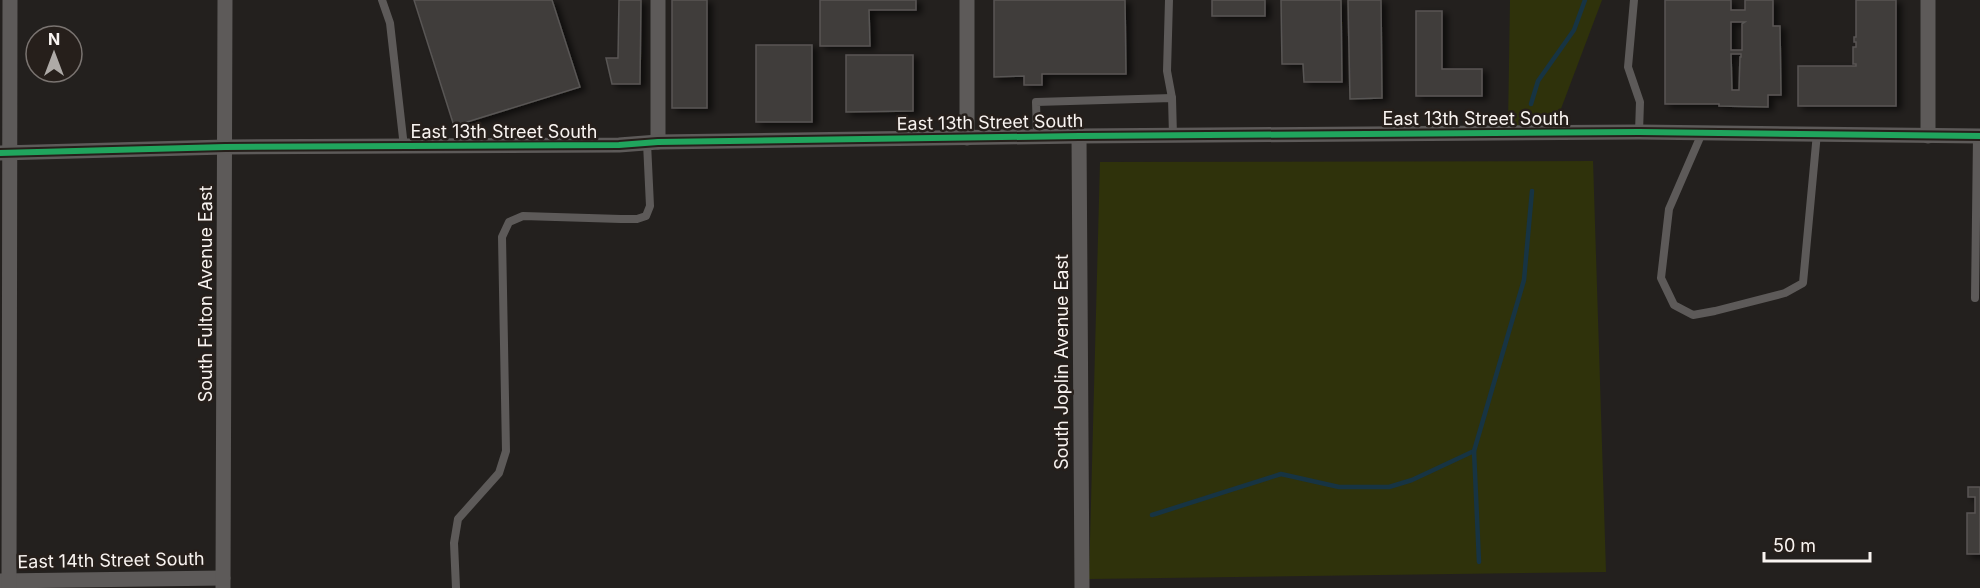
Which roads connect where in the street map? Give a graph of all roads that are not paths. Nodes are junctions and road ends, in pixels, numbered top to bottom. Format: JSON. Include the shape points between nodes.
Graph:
{"nodes":[{"id":1,"x":10,"y":0,"type":"edge"},
{"id":2,"x":225,"y":0,"type":"edge"},
{"id":3,"x":382,"y":0,"type":"edge"},
{"id":4,"x":658,"y":0,"type":"edge"},
{"id":5,"x":967,"y":0,"type":"edge"},
{"id":6,"x":1169,"y":0,"type":"edge"},
{"id":7,"x":1634,"y":0,"type":"edge"},
{"id":8,"x":1928,"y":0,"type":"edge"},
{"id":9,"x":1172,"y":98,"type":"junction"},
{"id":10,"x":1639,"y":132,"type":"junction"},
{"id":11,"x":1702,"y":133,"type":"junction"},
{"id":12,"x":1817,"y":133,"type":"junction"},
{"id":13,"x":1037,"y":136,"type":"junction"},
{"id":14,"x":1079,"y":136,"type":"junction"},
{"id":15,"x":1173,"y":136,"type":"junction"},
{"id":16,"x":1928,"y":136,"type":"junction"},
{"id":17,"x":1979,"y":136,"type":"edge"},
{"id":18,"x":967,"y":138,"type":"junction"},
{"id":19,"x":653,"y":143,"type":"junction"},
{"id":20,"x":225,"y":147,"type":"junction"},
{"id":21,"x":404,"y":147,"type":"junction"},
{"id":22,"x":5,"y":153,"type":"edge"},
{"id":23,"x":1975,"y":298,"type":"dead end"},
{"id":24,"x":6,"y":583,"type":"edge"},
{"id":25,"x":223,"y":583,"type":"edge"},
{"id":26,"x":456,"y":588,"type":"edge"},
{"id":27,"x":1082,"y":588,"type":"edge"}],
"edges":[{"from":1,"to":22,"type":"street"},
{"from":2,"to":20,"type":"street","name":"South Fulton Avenue East"},
{"from":3,"to":21,"type":"lane","via":[[390,23]]},
{"from":4,"to":19,"type":"street"},
{"from":5,"to":18,"type":"street"},
{"from":6,"to":9,"type":"lane","via":[[1167,71]]},
{"from":7,"to":10,"type":"lane","via":[[1628,67],[1640,102]]},
{"from":8,"to":16,"type":"street"},
{"from":9,"to":13,"type":"lane","via":[[1036,102]]},
{"from":9,"to":15,"type":"lane"},
{"from":10,"to":11,"type":"street","name":"East 13th Street South"},
{"from":10,"to":15,"type":"street","name":"East 13th Street South"},
{"from":11,"to":12,"type":"street","name":"East 13th Street South"},
{"from":11,"to":12,"type":"lane","via":[[1669,209],[1661,278],[1674,305],[1692,315],[1785,293],[1803,283]]},
{"from":12,"to":16,"type":"street","name":"East 13th Street South"},
{"from":13,"to":14,"type":"street","name":"East 13th Street South"},
{"from":13,"to":18,"type":"street","name":"East 13th Street South"},
{"from":14,"to":15,"type":"street","name":"East 13th Street South"},
{"from":14,"to":27,"type":"street","name":"South Joplin Avenue East"},
{"from":16,"to":17,"type":"street","name":"East 13th Street South"},
{"from":17,"to":23,"type":"lane"},
{"from":18,"to":19,"type":"street","name":"East 13th Street South"},
{"from":19,"to":21,"type":"street","name":"East 13th Street South"},
{"from":19,"to":26,"type":"lane","via":[[650,206],[646,216],[523,216],[509,222],[502,237],[506,451],[499,473],[458,519],[454,543]]},
{"from":20,"to":21,"type":"street","name":"East 13th Street South"},
{"from":20,"to":22,"type":"street","name":"East 13th Street South"},
{"from":20,"to":25,"type":"street","name":"South Fulton Avenue East"},
{"from":22,"to":24,"type":"street"},
{"from":24,"to":25,"type":"street","name":"East 14th Street South"}]}
